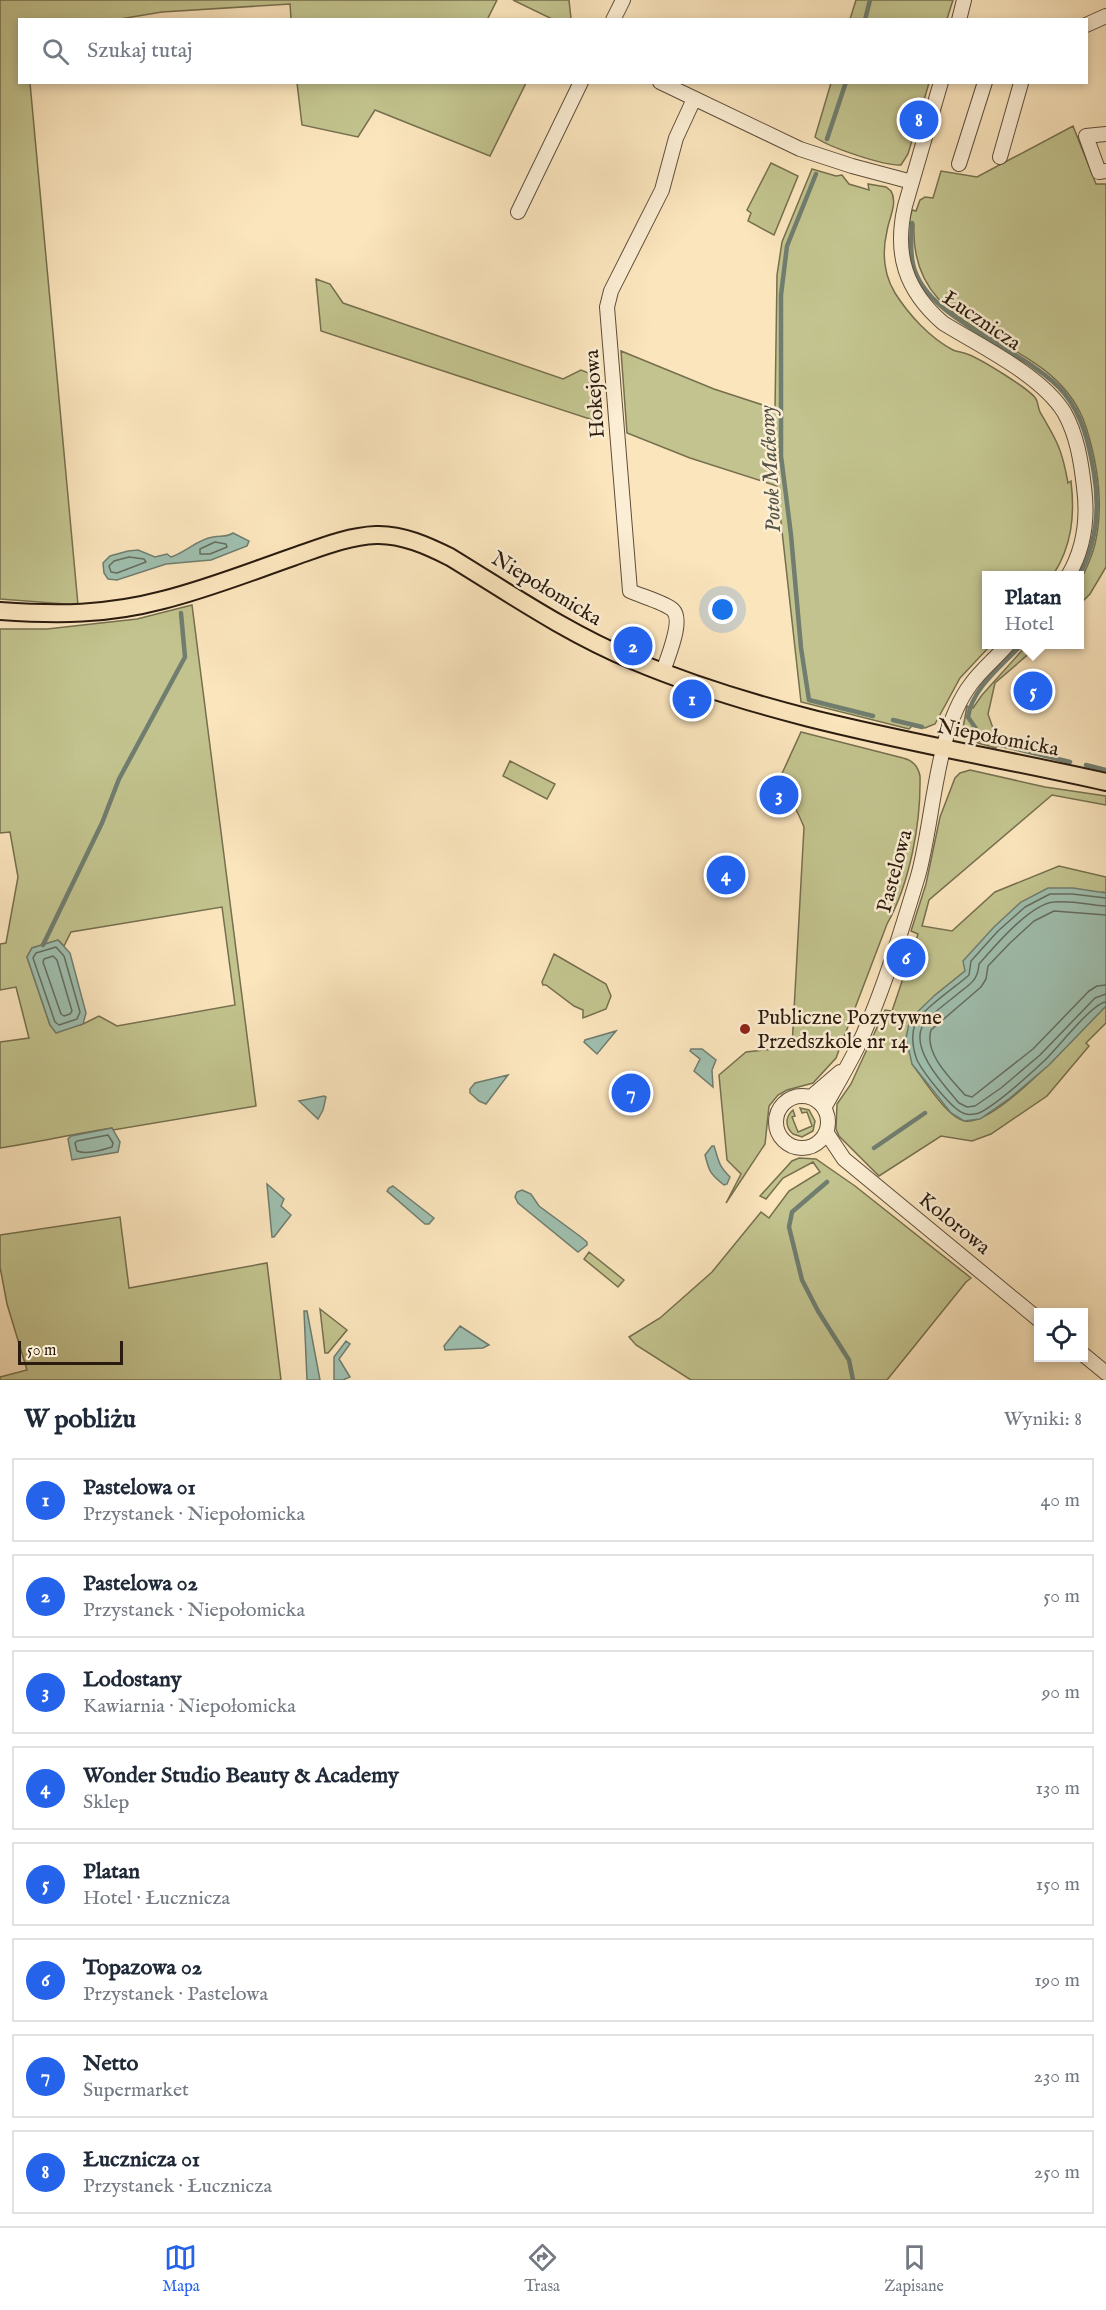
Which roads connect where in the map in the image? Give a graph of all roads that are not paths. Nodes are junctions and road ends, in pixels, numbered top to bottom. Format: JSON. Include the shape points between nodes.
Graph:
{"nodes":[{"id":1,"x":623,"y":0,"type":"edge"},
{"id":2,"x":964,"y":0,"type":"edge"},
{"id":3,"x":1106,"y":16,"type":"edge"},
{"id":4,"x":614,"y":18,"type":"edge"},
{"id":5,"x":960,"y":18,"type":"edge"},
{"id":6,"x":1088,"y":24,"type":"edge"},
{"id":7,"x":580,"y":84,"type":"edge"},
{"id":8,"x":664,"y":84,"type":"edge"},
{"id":9,"x":940,"y":84,"type":"edge"},
{"id":10,"x":984,"y":84,"type":"edge"},
{"id":11,"x":1021,"y":84,"type":"edge"},
{"id":12,"x":694,"y":99,"type":"junction"},
{"id":13,"x":1106,"y":134,"type":"edge"},
{"id":14,"x":1000,"y":157,"type":"dead end"},
{"id":15,"x":959,"y":164,"type":"dead end"},
{"id":16,"x":1106,"y":171,"type":"edge"},
{"id":17,"x":912,"y":182,"type":"junction"},
{"id":18,"x":518,"y":212,"type":"dead end"},
{"id":19,"x":1070,"y":571,"type":"edge"},
{"id":20,"x":0,"y":611,"type":"edge"},
{"id":21,"x":1004,"y":649,"type":"edge"},
{"id":22,"x":663,"y":672,"type":"junction"},
{"id":23,"x":944,"y":750,"type":"junction"},
{"id":24,"x":1106,"y":782,"type":"edge"},
{"id":25,"x":846,"y":1066,"type":"junction"},
{"id":26,"x":812,"y":1097,"type":"junction"},
{"id":27,"x":824,"y":1108,"type":"junction"},
{"id":28,"x":826,"y":1132,"type":"junction"},
{"id":29,"x":813,"y":1146,"type":"junction"},
{"id":30,"x":844,"y":1159,"type":"junction"},
{"id":31,"x":1034,"y":1316,"type":"edge"},
{"id":32,"x":1088,"y":1359,"type":"edge"},
{"id":33,"x":1106,"y":1373,"type":"edge"}],
"edges":[{"from":1,"to":4,"type":"street"},
{"from":2,"to":5,"type":"street"},
{"from":3,"to":6,"type":"street"},
{"from":7,"to":18,"type":"street"},
{"from":8,"to":12,"type":"street"},
{"from":9,"to":17,"type":"street","name":"Łucznicza"},
{"from":10,"to":15,"type":"street"},
{"from":11,"to":14,"type":"street"},
{"from":12,"to":17,"type":"street","via":[[800,149]]},
{"from":12,"to":22,"type":"street","name":"Hokejowa","via":[[676,138],[662,190],[611,291],[607,307],[630,591],[672,608],[678,616]]},
{"from":13,"to":16,"type":"street","via":[[1086,136],[1099,171]]},
{"from":17,"to":19,"type":"street","name":"Łucznicza","via":[[901,225],[900,251],[917,296],[943,323],[1035,380],[1053,398],[1070,425],[1082,462],[1086,515]]},
{"from":20,"to":22,"type":"main road","name":"Niepołomicka","via":[[84,614],[138,605],[186,594],[316,549],[377,535],[432,548],[580,635]]},
{"from":21,"to":23,"type":"street","via":[[970,684],[959,703]]},
{"from":22,"to":23,"type":"main road","name":"Niepołomicka","via":[[767,708]]},
{"from":23,"to":24,"type":"main road","name":"Niepołomicka"},
{"from":23,"to":25,"type":"street","name":"Pastelowa","via":[[918,874],[878,997]]},
{"from":25,"to":26,"type":"street","name":"Pastelowa"},
{"from":25,"to":27,"type":"street","name":"Pastelowa"},
{"from":26,"to":27,"type":"street"},
{"from":26,"to":29,"type":"street","via":[[798,1096],[784,1102],[776,1126],[785,1142],[803,1148]]},
{"from":27,"to":28,"type":"street"},
{"from":28,"to":29,"type":"street"},
{"from":28,"to":30,"type":"street","name":"Kolorowa"},
{"from":29,"to":30,"type":"street","name":"Kolorowa"},
{"from":30,"to":31,"type":"street","name":"Kolorowa"},
{"from":32,"to":33,"type":"street"}]}
